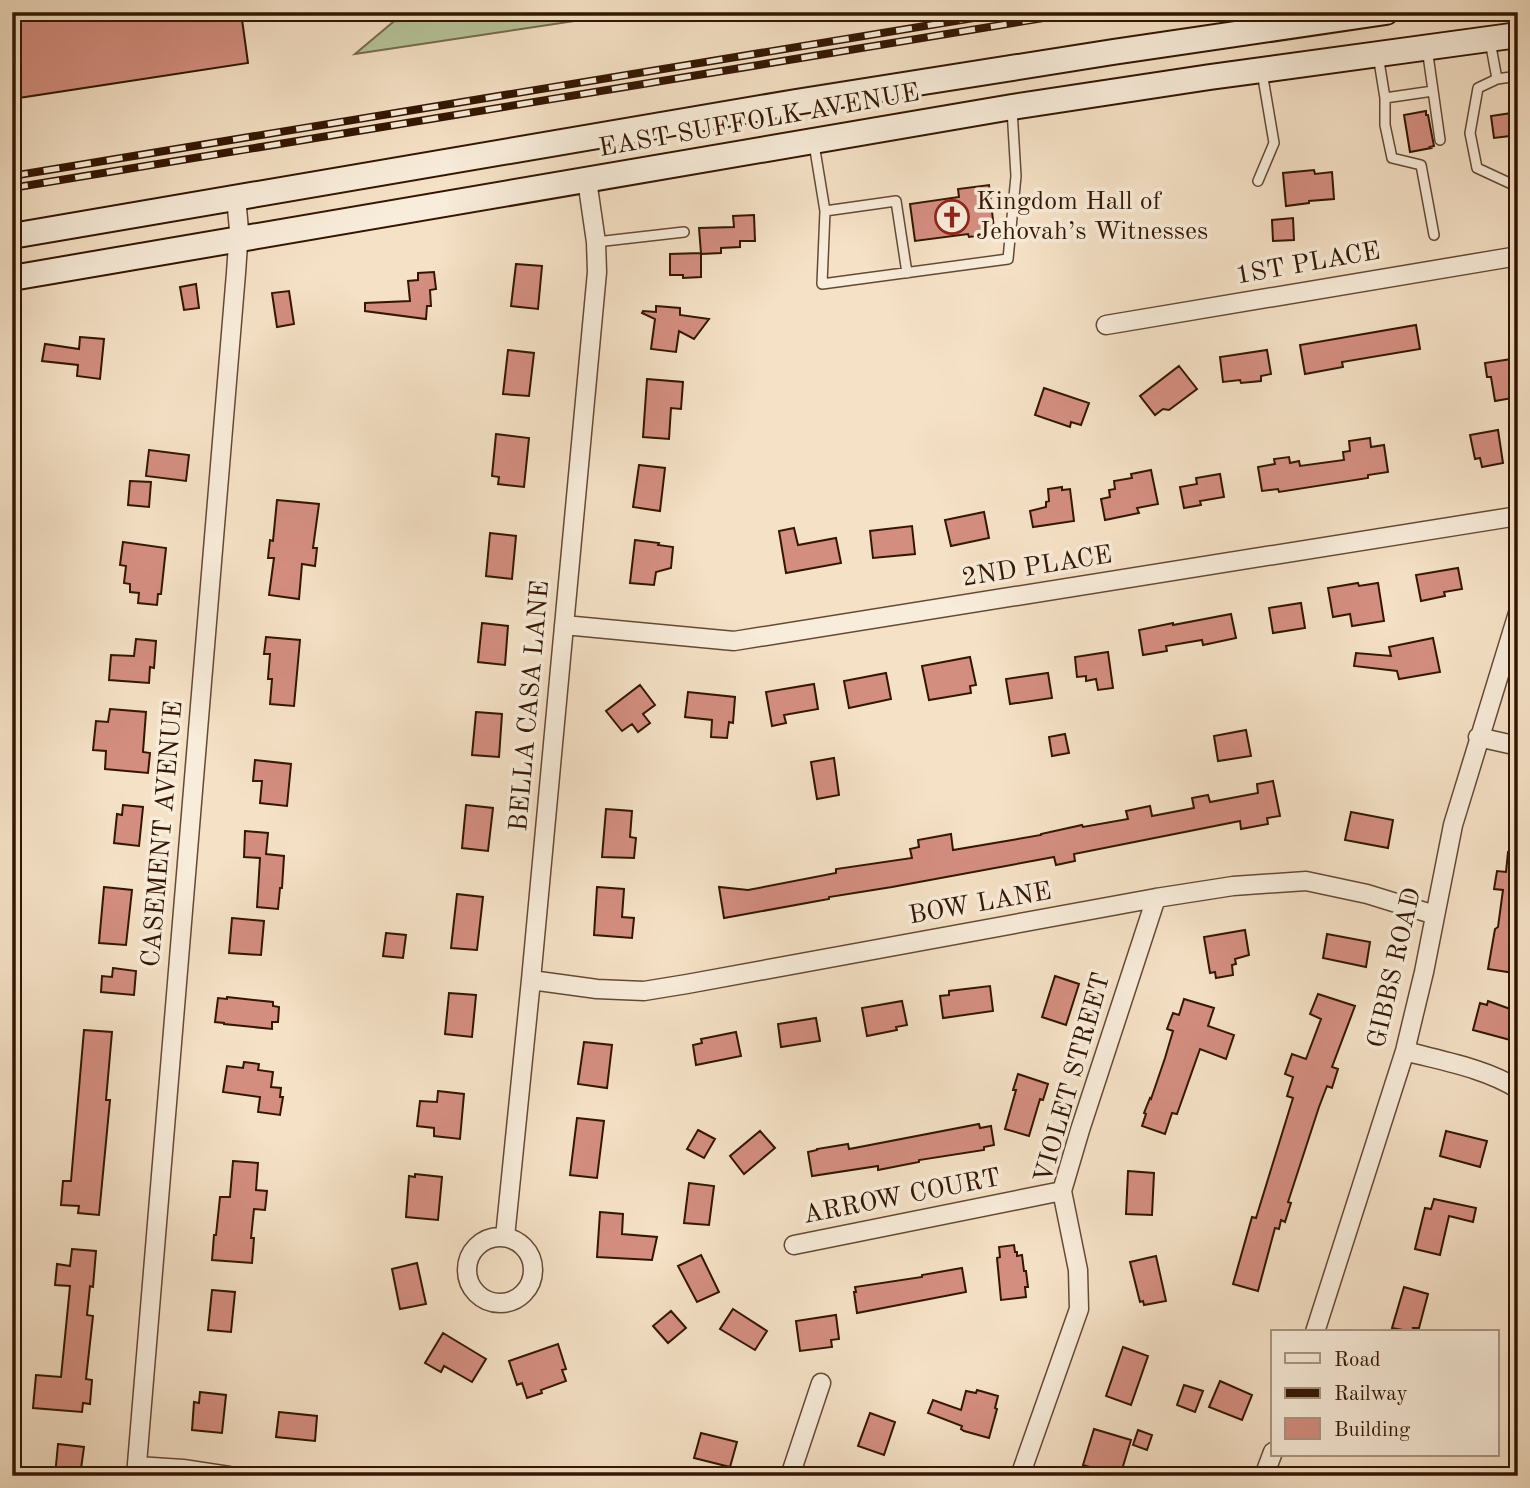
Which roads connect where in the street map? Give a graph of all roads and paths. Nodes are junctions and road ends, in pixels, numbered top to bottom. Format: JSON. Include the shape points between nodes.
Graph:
{"nodes":[{"id":1,"x":1386,"y":12,"type":"edge"},
{"id":2,"x":1518,"y":35,"type":"edge"},
{"id":3,"x":1490,"y":39,"type":"junction"},
{"id":4,"x":1427,"y":47,"type":"junction"},
{"id":5,"x":1377,"y":54,"type":"junction"},
{"id":6,"x":1262,"y":70,"type":"junction"},
{"id":7,"x":1518,"y":76,"type":"edge"},
{"id":8,"x":1497,"y":79,"type":"junction"},
{"id":9,"x":1433,"y":92,"type":"junction"},
{"id":10,"x":1385,"y":98,"type":"junction"},
{"id":11,"x":1012,"y":107,"type":"junction"},
{"id":12,"x":1440,"y":140,"type":"dead end"},
{"id":13,"x":813,"y":142,"type":"junction"},
{"id":14,"x":587,"y":180,"type":"junction"},
{"id":15,"x":1258,"y":181,"type":"dead end"},
{"id":16,"x":1518,"y":187,"type":"edge"},
{"id":17,"x":236,"y":197,"type":"junction"},
{"id":18,"x":825,"y":211,"type":"junction"},
{"id":19,"x":684,"y":232,"type":"dead end"},
{"id":20,"x":1434,"y":234,"type":"dead end"},
{"id":21,"x":12,"y":236,"type":"edge"},
{"id":22,"x":239,"y":240,"type":"junction"},
{"id":23,"x":596,"y":242,"type":"junction"},
{"id":24,"x":1518,"y":256,"type":"edge"},
{"id":25,"x":907,"y":273,"type":"junction"},
{"id":26,"x":12,"y":278,"type":"edge"},
{"id":27,"x":1106,"y":325,"type":"dead end"},
{"id":28,"x":1518,"y":516,"type":"edge"},
{"id":29,"x":1518,"y":613,"type":"edge"},
{"id":30,"x":564,"y":625,"type":"junction"},
{"id":31,"x":1478,"y":737,"type":"junction"},
{"id":32,"x":1518,"y":747,"type":"edge"},
{"id":33,"x":1156,"y":898,"type":"junction"},
{"id":34,"x":1435,"y":915,"type":"junction"},
{"id":35,"x":531,"y":980,"type":"junction"},
{"id":36,"x":1405,"y":1051,"type":"junction"},
{"id":37,"x":1518,"y":1090,"type":"edge"},
{"id":38,"x":1062,"y":1191,"type":"junction"},
{"id":39,"x":505,"y":1237,"type":"dead end"},
{"id":40,"x":794,"y":1245,"type":"dead end"},
{"id":41,"x":1316,"y":1330,"type":"edge"},
{"id":42,"x":821,"y":1383,"type":"dead end"},
{"id":43,"x":1272,"y":1456,"type":"edge"},
{"id":44,"x":137,"y":1471,"type":"edge"},
{"id":45,"x":229,"y":1476,"type":"edge"},
{"id":46,"x":790,"y":1476,"type":"edge"},
{"id":47,"x":1020,"y":1476,"type":"edge"},
{"id":48,"x":1264,"y":1476,"type":"edge"}],
"edges":[{"from":1,"to":17,"type":"main road","name":"EAST SUFFOLK AVENUE","via":[[836,96]]},
{"from":2,"to":3,"type":"main road","name":"EAST SUFFOLK AVENUE"},
{"from":3,"to":4,"type":"main road","name":"EAST SUFFOLK AVENUE"},
{"from":3,"to":8,"type":"lane"},
{"from":4,"to":5,"type":"main road","name":"EAST SUFFOLK AVENUE"},
{"from":4,"to":9,"type":"lane"},
{"from":5,"to":6,"type":"main road","name":"EAST SUFFOLK AVENUE"},
{"from":5,"to":10,"type":"lane"},
{"from":6,"to":11,"type":"main road","name":"EAST SUFFOLK AVENUE"},
{"from":6,"to":15,"type":"lane","via":[[1274,143]]},
{"from":7,"to":8,"type":"lane"},
{"from":8,"to":16,"type":"lane","via":[[1478,88],[1470,133],[1477,168]]},
{"from":9,"to":10,"type":"lane"},
{"from":9,"to":12,"type":"lane"},
{"from":10,"to":20,"type":"lane","via":[[1392,158],[1421,165]]},
{"from":11,"to":13,"type":"main road","name":"EAST SUFFOLK AVENUE"},
{"from":11,"to":25,"type":"lane","via":[[1016,176],[1008,259]]},
{"from":13,"to":14,"type":"main road","name":"EAST SUFFOLK AVENUE"},
{"from":13,"to":18,"type":"lane"},
{"from":14,"to":22,"type":"main road","name":"EAST SUFFOLK AVENUE"},
{"from":14,"to":23,"type":"street","name":"BELLA CASA LANE"},
{"from":17,"to":21,"type":"main road","name":"EAST SUFFOLK AVENUE"},
{"from":17,"to":22,"type":"street","name":"CASEMENT AVENUE"},
{"from":18,"to":25,"type":"lane","via":[[896,201]]},
{"from":18,"to":25,"type":"lane","via":[[822,285]]},
{"from":19,"to":23,"type":"lane"},
{"from":22,"to":26,"type":"main road","name":"EAST SUFFOLK AVENUE"},
{"from":22,"to":44,"type":"street","name":"CASEMENT AVENUE"},
{"from":23,"to":30,"type":"street","name":"BELLA CASA LANE"},
{"from":24,"to":27,"type":"street","name":"1ST PLACE"},
{"from":28,"to":30,"type":"street","name":"2ND PLACE","via":[[734,641]]},
{"from":29,"to":31,"type":"street","name":"GIBBS ROAD"},
{"from":30,"to":35,"type":"street","name":"BELLA CASA LANE"},
{"from":31,"to":32,"type":"street"},
{"from":31,"to":34,"type":"street","name":"GIBBS ROAD","via":[[1453,825]]},
{"from":33,"to":34,"type":"street","name":"BOW LANE","via":[[1306,881]]},
{"from":33,"to":35,"type":"street","name":"BOW LANE","via":[[644,991]]},
{"from":33,"to":38,"type":"street","name":"VIOLET STREET"},
{"from":34,"to":36,"type":"street","name":"GIBBS ROAD"},
{"from":35,"to":39,"type":"street","name":"BELLA CASA LANE"},
{"from":36,"to":37,"type":"street","via":[[1503,1080]]},
{"from":36,"to":41,"type":"street","name":"GIBBS ROAD"},
{"from":38,"to":40,"type":"street","name":"ARROW COURT"},
{"from":38,"to":47,"type":"street","name":"VIOLET STREET","via":[[1078,1270],[1079,1309]]},
{"from":42,"to":46,"type":"street"},
{"from":43,"to":48,"type":"street"},
{"from":44,"to":45,"type":"street","via":[[183,1469]]}]}
